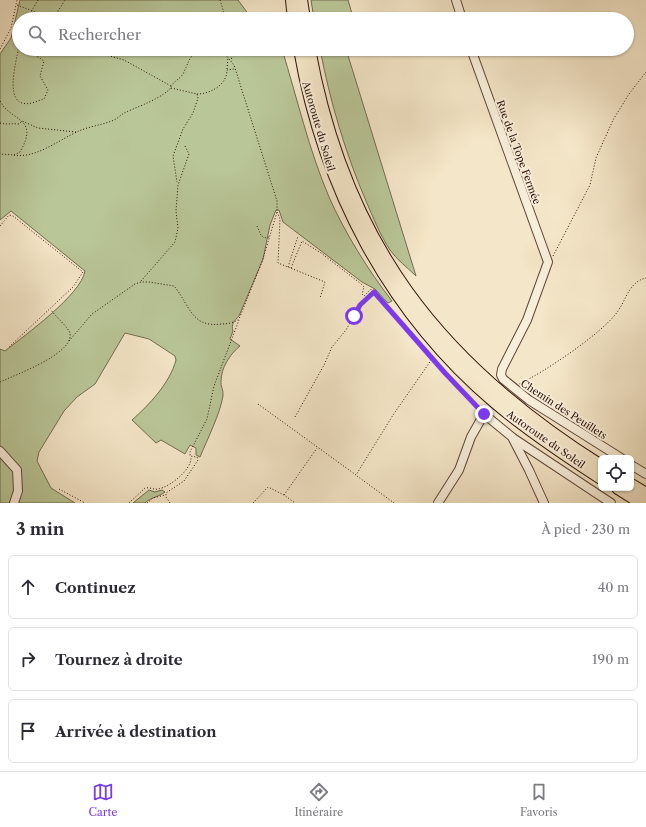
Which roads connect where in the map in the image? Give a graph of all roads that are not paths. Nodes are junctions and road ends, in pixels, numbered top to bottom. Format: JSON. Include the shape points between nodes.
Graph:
{"nodes":[{"id":1,"x":292,"y":0,"type":"edge"},
{"id":2,"x":301,"y":0,"type":"edge"},
{"id":3,"x":456,"y":0,"type":"edge"},
{"id":4,"x":293,"y":12,"type":"edge"},
{"id":5,"x":303,"y":12,"type":"edge"},
{"id":6,"x":460,"y":12,"type":"edge"},
{"id":7,"x":301,"y":56,"type":"edge"},
{"id":8,"x":311,"y":56,"type":"edge"},
{"id":9,"x":474,"y":56,"type":"edge"},
{"id":10,"x":548,"y":262,"type":"joint"},
{"id":11,"x":512,"y":437,"type":"junction"},
{"id":12,"x":0,"y":451,"type":"edge"},
{"id":13,"x":616,"y":455,"type":"edge"},
{"id":14,"x":598,"y":464,"type":"edge"},
{"id":15,"x":634,"y":466,"type":"edge"},
{"id":16,"x":646,"y":474,"type":"edge"},
{"id":17,"x":598,"y":476,"type":"edge"},
{"id":18,"x":634,"y":486,"type":"edge"},
{"id":19,"x":623,"y":491,"type":"edge"},
{"id":20,"x":646,"y":494,"type":"edge"},
{"id":21,"x":14,"y":503,"type":"edge"},
{"id":22,"x":438,"y":503,"type":"edge"},
{"id":23,"x":544,"y":503,"type":"edge"},
{"id":24,"x":611,"y":503,"type":"edge"},
{"id":25,"x":642,"y":503,"type":"edge"}],
"edges":[{"from":1,"to":4,"type":"highway"},
{"from":2,"to":5,"type":"highway"},
{"from":3,"to":6,"type":"street"},
{"from":7,"to":17,"type":"highway","name":"Autoroute du Soleil","via":[[312,110],[335,179],[361,236],[396,293],[434,342],[481,390],[536,434]]},
{"from":8,"to":14,"type":"highway","name":"Autoroute du Soleil","via":[[326,124],[342,171],[367,227],[404,288],[441,336],[487,382],[536,422]]},
{"from":9,"to":10,"type":"street","name":"Rue de la Tope Fermée"},
{"from":10,"to":13,"type":"street","name":"Chemin des Peuillets","via":[[527,320],[501,371],[502,377],[529,400]]},
{"from":11,"to":22,"type":"street","via":[[484,414],[471,437],[458,470]]},
{"from":11,"to":23,"type":"street"},
{"from":11,"to":24,"type":"street"},
{"from":12,"to":21,"type":"street","via":[[17,470],[18,491]]},
{"from":15,"to":16,"type":"street"},
{"from":18,"to":20,"type":"highway"},
{"from":19,"to":25,"type":"highway"}]}
